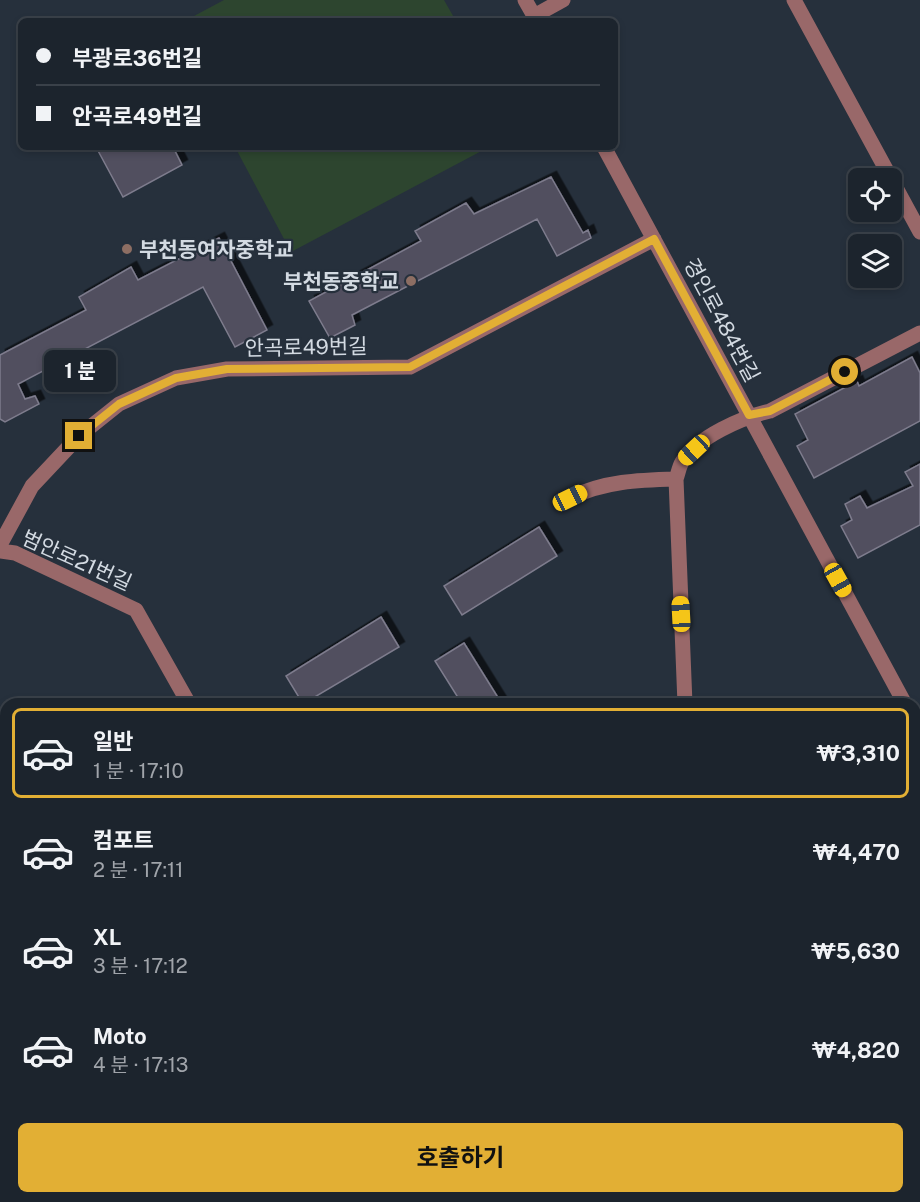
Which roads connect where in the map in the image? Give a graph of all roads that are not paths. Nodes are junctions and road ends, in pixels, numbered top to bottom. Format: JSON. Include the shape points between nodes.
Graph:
{"nodes":[{"id":1,"x":525,"y":0,"type":"edge"},
{"id":2,"x":563,"y":0,"type":"edge"},
{"id":3,"x":794,"y":0,"type":"edge"},
{"id":4,"x":535,"y":18,"type":"edge"},
{"id":5,"x":606,"y":150,"type":"edge"},
{"id":6,"x":920,"y":232,"type":"edge"},
{"id":7,"x":654,"y":239,"type":"junction"},
{"id":8,"x":920,"y":333,"type":"edge"},
{"id":9,"x":749,"y":415,"type":"junction"},
{"id":10,"x":676,"y":479,"type":"junction"},
{"id":11,"x":570,"y":498,"type":"dead end"},
{"id":12,"x":0,"y":545,"type":"edge"},
{"id":13,"x":0,"y":551,"type":"edge"},
{"id":14,"x":186,"y":698,"type":"edge"},
{"id":15,"x":685,"y":698,"type":"edge"},
{"id":16,"x":902,"y":698,"type":"edge"}],
"edges":[{"from":1,"to":4,"type":"street"},
{"from":2,"to":4,"type":"street"},
{"from":3,"to":6,"type":"street"},
{"from":5,"to":7,"type":"street","name":"경인로484번길"},
{"from":7,"to":9,"type":"street","name":"경인로484번길"},
{"from":7,"to":12,"type":"street","name":"안곡로49번길","via":[[410,367],[227,369],[176,378],[119,404],[79,436],[32,486]]},
{"from":8,"to":9,"type":"street","via":[[770,411]]},
{"from":9,"to":10,"type":"street","via":[[705,439],[682,461]]},
{"from":9,"to":16,"type":"street","name":"경인로484번길"},
{"from":10,"to":11,"type":"street","via":[[624,481]]},
{"from":10,"to":15,"type":"street"},
{"from":13,"to":14,"type":"street","name":"범안로21번길","via":[[15,553],[136,610]]}]}
